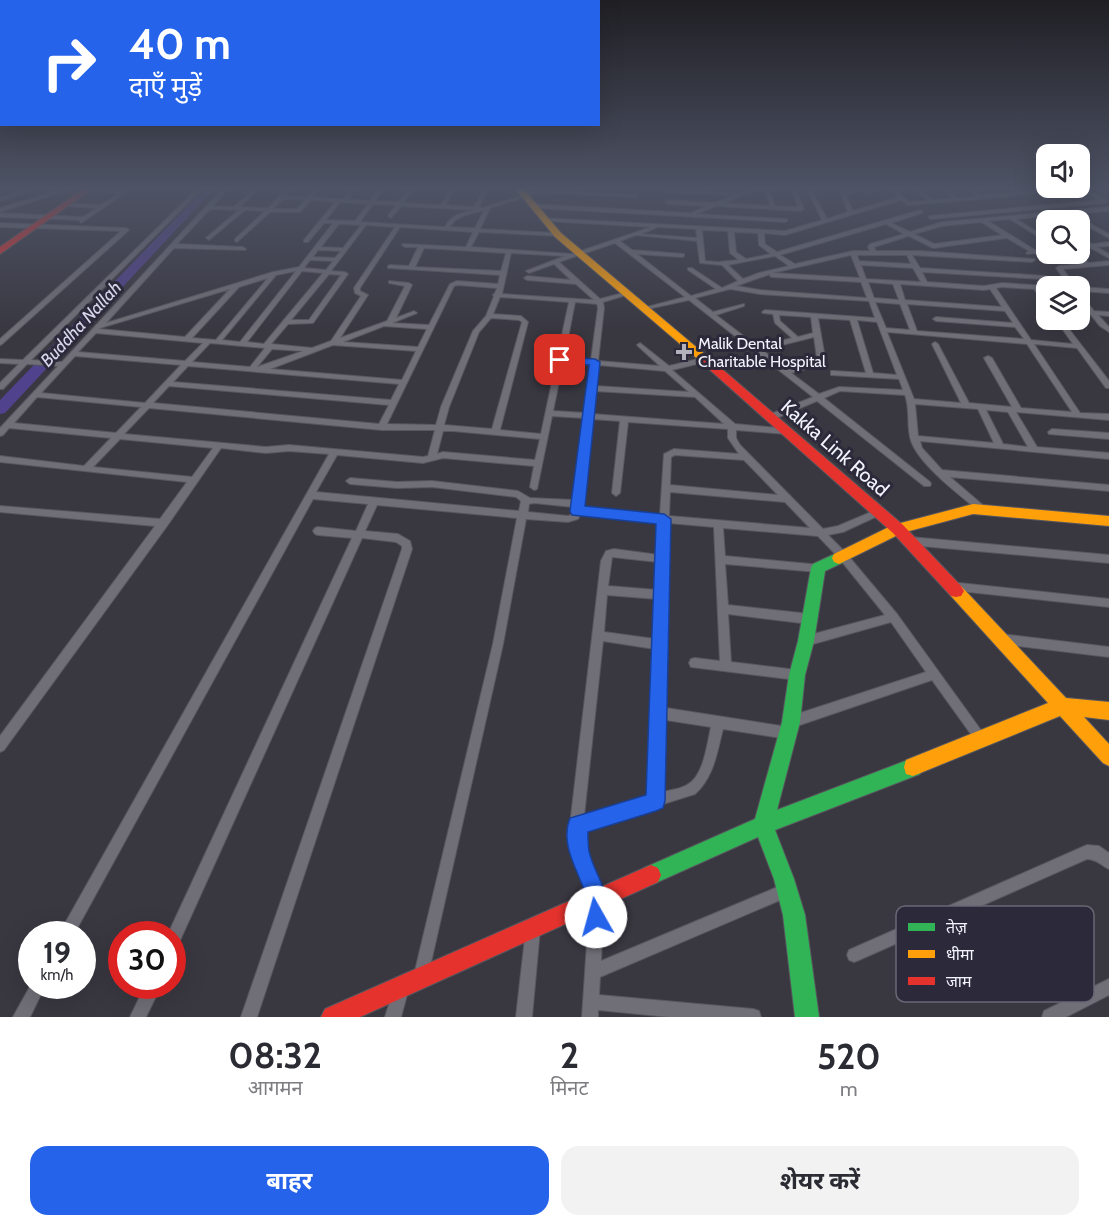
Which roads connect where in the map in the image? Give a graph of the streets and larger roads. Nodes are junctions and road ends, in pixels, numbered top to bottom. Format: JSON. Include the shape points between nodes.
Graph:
{"nodes":[{"id":1,"x":19,"y":234,"type":"edge"},
{"id":2,"x":121,"y":234,"type":"edge"},
{"id":3,"x":155,"y":234,"type":"edge"},
{"id":4,"x":184,"y":234,"type":"edge"},
{"id":5,"x":213,"y":234,"type":"edge"},
{"id":6,"x":243,"y":234,"type":"edge"},
{"id":7,"x":311,"y":234,"type":"edge"},
{"id":8,"x":327,"y":234,"type":"edge"},
{"id":9,"x":356,"y":234,"type":"edge"},
{"id":10,"x":392,"y":234,"type":"edge"},
{"id":11,"x":475,"y":234,"type":"edge"},
{"id":12,"x":549,"y":234,"type":"edge"},
{"id":13,"x":700,"y":234,"type":"edge"},
{"id":14,"x":731,"y":234,"type":"edge"},
{"id":15,"x":761,"y":234,"type":"edge"},
{"id":16,"x":843,"y":234,"type":"edge"},
{"id":17,"x":558,"y":235,"type":"joint"},
{"id":18,"x":633,"y":235,"type":"joint"},
{"id":19,"x":910,"y":235,"type":"joint"},
{"id":20,"x":1007,"y":236,"type":"joint"},
{"id":21,"x":209,"y":238,"type":"dead end"},
{"id":22,"x":237,"y":240,"type":"dead end"},
{"id":23,"x":700,"y":240,"type":"junction"},
{"id":24,"x":306,"y":241,"type":"dead end"},
{"id":25,"x":616,"y":241,"type":"junction"},
{"id":26,"x":1109,"y":244,"type":"edge"},
{"id":27,"x":405,"y":245,"type":"dead end"},
{"id":28,"x":173,"y":246,"type":"junction"},
{"id":29,"x":422,"y":246,"type":"junction"},
{"id":30,"x":1090,"y":246,"type":"joint"},
{"id":31,"x":0,"y":248,"type":"edge"},
{"id":32,"x":316,"y":248,"type":"junction"},
{"id":33,"x":468,"y":248,"type":"junction"},
{"id":34,"x":243,"y":249,"type":"dead end"},
{"id":35,"x":345,"y":250,"type":"junction"},
{"id":36,"x":509,"y":251,"type":"junction"},
{"id":37,"x":630,"y":252,"type":"junction"},
{"id":38,"x":1034,"y":252,"type":"joint"},
{"id":39,"x":853,"y":253,"type":"junction"},
{"id":40,"x":874,"y":253,"type":"junction"},
{"id":41,"x":1024,"y":253,"type":"dead end"},
{"id":42,"x":775,"y":254,"type":"junction"},
{"id":43,"x":909,"y":254,"type":"junction"},
{"id":44,"x":579,"y":255,"type":"junction"},
{"id":45,"x":682,"y":255,"type":"dead end"},
{"id":46,"x":1109,"y":256,"type":"edge"},
{"id":47,"x":308,"y":258,"type":"junction"},
{"id":48,"x":337,"y":260,"type":"junction"},
{"id":49,"x":1032,"y":260,"type":"dead end"},
{"id":50,"x":745,"y":261,"type":"junction"},
{"id":51,"x":555,"y":262,"type":"junction"},
{"id":52,"x":857,"y":263,"type":"junction"},
{"id":53,"x":1109,"y":263,"type":"edge"},
{"id":54,"x":724,"y":264,"type":"junction"},
{"id":55,"x":1088,"y":265,"type":"joint"},
{"id":56,"x":390,"y":267,"type":"dead end"},
{"id":57,"x":795,"y":267,"type":"junction"},
{"id":58,"x":411,"y":268,"type":"junction"},
{"id":59,"x":917,"y":268,"type":"junction"},
{"id":60,"x":299,"y":269,"type":"junction"},
{"id":61,"x":690,"y":269,"type":"dead end"},
{"id":62,"x":327,"y":271,"type":"junction"},
{"id":63,"x":275,"y":273,"type":"junction"},
{"id":64,"x":503,"y":273,"type":"junction"},
{"id":65,"x":761,"y":274,"type":"junction"},
{"id":66,"x":1036,"y":276,"type":"edge"},
{"id":67,"x":1065,"y":276,"type":"edge"},
{"id":68,"x":865,"y":280,"type":"junction"},
{"id":69,"x":741,"y":281,"type":"junction"},
{"id":70,"x":391,"y":282,"type":"dead end"},
{"id":71,"x":579,"y":282,"type":"junction"},
{"id":72,"x":896,"y":283,"type":"junction"},
{"id":73,"x":925,"y":284,"type":"junction"},
{"id":74,"x":237,"y":285,"type":"junction"},
{"id":75,"x":499,"y":286,"type":"junction"},
{"id":76,"x":730,"y":287,"type":"junction"},
{"id":77,"x":992,"y":287,"type":"junction"},
{"id":78,"x":1036,"y":287,"type":"edge"},
{"id":79,"x":721,"y":290,"type":"junction"},
{"id":80,"x":1090,"y":290,"type":"edge"},
{"id":81,"x":1109,"y":291,"type":"edge"},
{"id":82,"x":627,"y":294,"type":"junction"},
{"id":83,"x":496,"y":295,"type":"junction"},
{"id":84,"x":691,"y":297,"type":"junction"},
{"id":85,"x":872,"y":300,"type":"junction"},
{"id":86,"x":572,"y":301,"type":"junction"},
{"id":87,"x":600,"y":302,"type":"junction"},
{"id":88,"x":904,"y":302,"type":"junction"},
{"id":89,"x":742,"y":305,"type":"dead end"},
{"id":90,"x":645,"y":309,"type":"junction"},
{"id":91,"x":1006,"y":309,"type":"junction"},
{"id":92,"x":1090,"y":310,"type":"edge"},
{"id":93,"x":765,"y":312,"type":"dead end"},
{"id":94,"x":1092,"y":312,"type":"junction"},
{"id":95,"x":414,"y":313,"type":"dead end"},
{"id":96,"x":712,"y":314,"type":"junction"},
{"id":97,"x":776,"y":314,"type":"junction"},
{"id":98,"x":1109,"y":314,"type":"edge"},
{"id":99,"x":490,"y":316,"type":"junction"},
{"id":100,"x":814,"y":316,"type":"junction"},
{"id":101,"x":853,"y":318,"type":"junction"},
{"id":102,"x":880,"y":320,"type":"junction"},
{"id":103,"x":285,"y":322,"type":"junction"},
{"id":104,"x":386,"y":323,"type":"junction"},
{"id":105,"x":1018,"y":325,"type":"junction"},
{"id":106,"x":432,"y":327,"type":"junction"},
{"id":107,"x":96,"y":329,"type":"junction"},
{"id":108,"x":1108,"y":329,"type":"edge"},
{"id":109,"x":884,"y":330,"type":"junction"},
{"id":110,"x":1066,"y":330,"type":"edge"},
{"id":111,"x":914,"y":332,"type":"junction"},
{"id":112,"x":817,"y":334,"type":"junction"},
{"id":113,"x":944,"y":335,"type":"junction"},
{"id":114,"x":1109,"y":337,"type":"edge"},
{"id":115,"x":188,"y":338,"type":"junction"},
{"id":116,"x":796,"y":338,"type":"junction"},
{"id":117,"x":214,"y":341,"type":"junction"},
{"id":118,"x":1029,"y":341,"type":"junction"},
{"id":119,"x":0,"y":343,"type":"edge"},
{"id":120,"x":333,"y":343,"type":"junction"},
{"id":121,"x":242,"y":344,"type":"junction"},
{"id":122,"x":935,"y":344,"type":"dead end"},
{"id":123,"x":640,"y":345,"type":"dead end"},
{"id":124,"x":268,"y":346,"type":"junction"},
{"id":125,"x":1078,"y":346,"type":"junction"},
{"id":126,"x":421,"y":349,"type":"junction"},
{"id":127,"x":757,"y":349,"type":"junction"},
{"id":128,"x":311,"y":350,"type":"junction"},
{"id":129,"x":72,"y":354,"type":"junction"},
{"id":130,"x":988,"y":358,"type":"dead end"},
{"id":131,"x":560,"y":360,"type":"junction"},
{"id":132,"x":702,"y":360,"type":"junction"},
{"id":133,"x":0,"y":361,"type":"edge"},
{"id":134,"x":595,"y":362,"type":"junction"},
{"id":135,"x":28,"y":363,"type":"junction"},
{"id":136,"x":187,"y":363,"type":"junction"},
{"id":137,"x":59,"y":364,"type":"junction"},
{"id":138,"x":256,"y":369,"type":"junction"},
{"id":139,"x":667,"y":369,"type":"junction"},
{"id":140,"x":786,"y":372,"type":"junction"},
{"id":141,"x":834,"y":373,"type":"dead end"},
{"id":142,"x":870,"y":375,"type":"junction"},
{"id":143,"x":901,"y":377,"type":"junction"},
{"id":144,"x":404,"y":382,"type":"junction"},
{"id":145,"x":166,"y":384,"type":"junction"},
{"id":146,"x":1109,"y":386,"type":"edge"},
{"id":147,"x":0,"y":387,"type":"edge"},
{"id":148,"x":592,"y":388,"type":"junction"},
{"id":149,"x":36,"y":394,"type":"junction"},
{"id":150,"x":697,"y":395,"type":"junction"},
{"id":151,"x":816,"y":397,"type":"junction"},
{"id":152,"x":909,"y":397,"type":"junction"},
{"id":153,"x":395,"y":403,"type":"junction"},
{"id":154,"x":146,"y":405,"type":"junction"},
{"id":155,"x":966,"y":405,"type":"junction"},
{"id":156,"x":981,"y":407,"type":"junction"},
{"id":157,"x":1015,"y":410,"type":"junction"},
{"id":158,"x":549,"y":413,"type":"junction"},
{"id":159,"x":1078,"y":415,"type":"junction"},
{"id":160,"x":588,"y":416,"type":"junction"},
{"id":161,"x":771,"y":417,"type":"junction"},
{"id":162,"x":1109,"y":417,"type":"edge"},
{"id":163,"x":624,"y":418,"type":"junction"},
{"id":164,"x":7,"y":426,"type":"junction"},
{"id":165,"x":732,"y":426,"type":"junction"},
{"id":166,"x":382,"y":427,"type":"junction"},
{"id":167,"x":442,"y":428,"type":"junction"},
{"id":168,"x":786,"y":431,"type":"junction"},
{"id":169,"x":495,"y":432,"type":"junction"},
{"id":170,"x":1052,"y":432,"type":"dead end"},
{"id":171,"x":0,"y":433,"type":"edge"},
{"id":172,"x":1109,"y":436,"type":"edge"},
{"id":173,"x":115,"y":437,"type":"junction"},
{"id":174,"x":544,"y":437,"type":"junction"},
{"id":175,"x":914,"y":438,"type":"junction"},
{"id":176,"x":218,"y":446,"type":"junction"},
{"id":177,"x":1000,"y":447,"type":"junction"},
{"id":178,"x":1034,"y":450,"type":"junction"},
{"id":179,"x":335,"y":451,"type":"junction"},
{"id":180,"x":1109,"y":456,"type":"edge"},
{"id":181,"x":746,"y":457,"type":"junction"},
{"id":182,"x":432,"y":458,"type":"junction"},
{"id":183,"x":0,"y":459,"type":"edge"},
{"id":184,"x":538,"y":463,"type":"junction"},
{"id":185,"x":86,"y":469,"type":"junction"},
{"id":186,"x":940,"y":472,"type":"junction"},
{"id":187,"x":195,"y":480,"type":"junction"},
{"id":188,"x":350,"y":481,"type":"dead end"},
{"id":189,"x":927,"y":484,"type":"dead end"},
{"id":190,"x":534,"y":487,"type":"dead end"},
{"id":191,"x":666,"y":488,"type":"junction"},
{"id":192,"x":1109,"y":488,"type":"edge"},
{"id":193,"x":616,"y":493,"type":"dead end"},
{"id":194,"x":310,"y":495,"type":"junction"},
{"id":195,"x":786,"y":499,"type":"junction"},
{"id":196,"x":527,"y":500,"type":"junction"},
{"id":197,"x":374,"y":501,"type":"junction"},
{"id":198,"x":577,"y":508,"type":"junction"},
{"id":199,"x":0,"y":509,"type":"edge"},
{"id":200,"x":982,"y":509,"type":"junction"},
{"id":201,"x":879,"y":512,"type":"junction"},
{"id":202,"x":523,"y":515,"type":"junction"},
{"id":203,"x":664,"y":519,"type":"junction"},
{"id":204,"x":1109,"y":521,"type":"edge"},
{"id":205,"x":164,"y":523,"type":"junction"},
{"id":206,"x":718,"y":524,"type":"junction"},
{"id":207,"x":898,"y":529,"type":"junction"},
{"id":208,"x":318,"y":531,"type":"dead end"},
{"id":209,"x":821,"y":533,"type":"junction"},
{"id":210,"x":359,"y":535,"type":"junction"},
{"id":211,"x":910,"y":541,"type":"junction"},
{"id":212,"x":842,"y":555,"type":"junction"},
{"id":213,"x":663,"y":559,"type":"junction"},
{"id":214,"x":1109,"y":559,"type":"edge"},
{"id":215,"x":722,"y":560,"type":"junction"},
{"id":216,"x":818,"y":568,"type":"junction"},
{"id":217,"x":949,"y":586,"type":"junction"},
{"id":218,"x":604,"y":590,"type":"junction"},
{"id":219,"x":661,"y":595,"type":"junction"},
{"id":220,"x":1109,"y":603,"type":"edge"},
{"id":221,"x":725,"y":609,"type":"junction"},
{"id":222,"x":893,"y":617,"type":"junction"},
{"id":223,"x":810,"y":619,"type":"junction"},
{"id":224,"x":599,"y":636,"type":"junction"},
{"id":225,"x":1000,"y":639,"type":"junction"},
{"id":226,"x":806,"y":641,"type":"junction"},
{"id":227,"x":660,"y":645,"type":"junction"},
{"id":228,"x":1109,"y":651,"type":"edge"},
{"id":229,"x":695,"y":663,"type":"dead end"},
{"id":230,"x":726,"y":667,"type":"junction"},
{"id":231,"x":798,"y":675,"type":"junction"},
{"id":232,"x":933,"y":675,"type":"junction"},
{"id":233,"x":1063,"y":706,"type":"junction"},
{"id":234,"x":1109,"y":711,"type":"edge"},
{"id":235,"x":660,"y":712,"type":"junction"},
{"id":236,"x":718,"y":723,"type":"junction"},
{"id":237,"x":790,"y":728,"type":"junction"},
{"id":238,"x":982,"y":740,"type":"junction"},
{"id":239,"x":0,"y":746,"type":"edge"},
{"id":240,"x":1109,"y":757,"type":"edge"},
{"id":241,"x":656,"y":801,"type":"junction"},
{"id":242,"x":577,"y":825,"type":"junction"},
{"id":243,"x":763,"y":825,"type":"junction"},
{"id":244,"x":1109,"y":862,"type":"edge"},
{"id":245,"x":787,"y":890,"type":"junction"},
{"id":246,"x":597,"y":899,"type":"junction"},
{"id":247,"x":965,"y":906,"type":"edge"},
{"id":248,"x":73,"y":921,"type":"edge"},
{"id":249,"x":182,"y":921,"type":"edge"},
{"id":250,"x":533,"y":929,"type":"junction"},
{"id":251,"x":896,"y":936,"type":"edge"},
{"id":252,"x":854,"y":955,"type":"dead end"},
{"id":253,"x":593,"y":972,"type":"junction"},
{"id":254,"x":422,"y":979,"type":"junction"},
{"id":255,"x":1109,"y":987,"type":"edge"},
{"id":256,"x":400,"y":988,"type":"junction"},
{"id":257,"x":1094,"y":995,"type":"edge"},
{"id":258,"x":31,"y":999,"type":"edge"},
{"id":259,"x":147,"y":999,"type":"edge"},
{"id":260,"x":1080,"y":1002,"type":"edge"},
{"id":261,"x":591,"y":1010,"type":"edge"},
{"id":262,"x":21,"y":1017,"type":"edge"},
{"id":263,"x":138,"y":1017,"type":"edge"},
{"id":264,"x":249,"y":1017,"type":"edge"},
{"id":265,"x":333,"y":1017,"type":"edge"},
{"id":266,"x":393,"y":1017,"type":"edge"},
{"id":267,"x":524,"y":1017,"type":"edge"},
{"id":268,"x":753,"y":1017,"type":"edge"},
{"id":269,"x":807,"y":1017,"type":"edge"},
{"id":270,"x":1050,"y":1017,"type":"edge"}],
"edges":[{"from":1,"to":31,"type":"street"},
{"from":2,"to":119,"type":"street"},
{"from":3,"to":135,"type":"street"},
{"from":4,"to":28,"type":"street"},
{"from":5,"to":21,"type":"street"},
{"from":6,"to":22,"type":"street"},
{"from":7,"to":24,"type":"street"},
{"from":8,"to":32,"type":"street"},
{"from":9,"to":35,"type":"street"},
{"from":10,"to":120,"type":"street","via":[[357,288],[357,292],[365,295]]},
{"from":11,"to":33,"type":"street"},
{"from":12,"to":17,"type":"street"},
{"from":13,"to":23,"type":"street"},
{"from":14,"to":50,"type":"street","via":[[733,253]]},
{"from":15,"to":42,"type":"street","via":[[762,245]]},
{"from":16,"to":42,"type":"street"},
{"from":17,"to":44,"type":"street","name":"Kakka Link Road"},
{"from":18,"to":23,"type":"street"},
{"from":18,"to":25,"type":"street"},
{"from":19,"to":20,"type":"street","via":[[933,246]]},
{"from":19,"to":40,"type":"street","via":[[871,245]]},
{"from":20,"to":38,"type":"street"},
{"from":23,"to":54,"type":"street","via":[[702,262]]},
{"from":25,"to":37,"type":"street"},
{"from":25,"to":44,"type":"street"},
{"from":26,"to":30,"type":"street"},
{"from":27,"to":29,"type":"street"},
{"from":28,"to":34,"type":"street"},
{"from":28,"to":107,"type":"street"},
{"from":29,"to":33,"type":"street"},
{"from":29,"to":58,"type":"street"},
{"from":30,"to":46,"type":"street"},
{"from":32,"to":35,"type":"street"},
{"from":32,"to":47,"type":"street"},
{"from":33,"to":36,"type":"street"},
{"from":35,"to":48,"type":"street"},
{"from":36,"to":44,"type":"street"},
{"from":36,"to":64,"type":"street"},
{"from":37,"to":45,"type":"street"},
{"from":37,"to":84,"type":"street"},
{"from":38,"to":41,"type":"street"},
{"from":39,"to":40,"type":"street"},
{"from":39,"to":52,"type":"street"},
{"from":39,"to":57,"type":"street"},
{"from":40,"to":43,"type":"street"},
{"from":42,"to":50,"type":"street"},
{"from":42,"to":57,"type":"street"},
{"from":43,"to":49,"type":"street"},
{"from":43,"to":59,"type":"street"},
{"from":44,"to":51,"type":"street"},
{"from":44,"to":82,"type":"street","name":"Kakka Link Road"},
{"from":47,"to":48,"type":"street"},
{"from":47,"to":60,"type":"street"},
{"from":48,"to":62,"type":"street"},
{"from":50,"to":54,"type":"street"},
{"from":51,"to":71,"type":"street"},
{"from":51,"to":71,"type":"street","via":[[528,274]]},
{"from":52,"to":59,"type":"street"},
{"from":52,"to":68,"type":"street"},
{"from":53,"to":55,"type":"street"},
{"from":54,"to":69,"type":"street"},
{"from":55,"to":67,"type":"street","via":[[1059,268]]},
{"from":56,"to":58,"type":"street"},
{"from":57,"to":65,"type":"street"},
{"from":58,"to":64,"type":"street"},
{"from":59,"to":66,"type":"street"},
{"from":59,"to":73,"type":"street"},
{"from":60,"to":62,"type":"street"},
{"from":60,"to":63,"type":"street"},
{"from":60,"to":121,"type":"street"},
{"from":61,"to":79,"type":"street"},
{"from":62,"to":103,"type":"street"},
{"from":62,"to":103,"type":"street","via":[[345,274],[312,321]]},
{"from":63,"to":74,"type":"street"},
{"from":63,"to":117,"type":"street"},
{"from":64,"to":75,"type":"street"},
{"from":65,"to":68,"type":"street"},
{"from":65,"to":69,"type":"street"},
{"from":68,"to":72,"type":"street"},
{"from":68,"to":85,"type":"street"},
{"from":69,"to":76,"type":"street"},
{"from":70,"to":104,"type":"street","via":[[409,285]]},
{"from":71,"to":87,"type":"street"},
{"from":72,"to":73,"type":"street"},
{"from":72,"to":88,"type":"street"},
{"from":73,"to":77,"type":"street"},
{"from":74,"to":107,"type":"street"},
{"from":74,"to":115,"type":"street"},
{"from":75,"to":83,"type":"street"},
{"from":75,"to":106,"type":"street","via":[[453,284]]},
{"from":76,"to":79,"type":"street"},
{"from":76,"to":85,"type":"street"},
{"from":77,"to":78,"type":"street"},
{"from":77,"to":91,"type":"street"},
{"from":79,"to":84,"type":"street"},
{"from":80,"to":81,"type":"street"},
{"from":82,"to":87,"type":"street"},
{"from":82,"to":90,"type":"street","name":"Kakka Link Road"},
{"from":83,"to":86,"type":"street"},
{"from":83,"to":99,"type":"street"},
{"from":84,"to":90,"type":"street"},
{"from":84,"to":96,"type":"street"},
{"from":85,"to":88,"type":"street"},
{"from":85,"to":102,"type":"street"},
{"from":86,"to":87,"type":"street"},
{"from":86,"to":131,"type":"street"},
{"from":87,"to":134,"type":"street"},
{"from":88,"to":91,"type":"street"},
{"from":88,"to":111,"type":"street"},
{"from":89,"to":96,"type":"street"},
{"from":90,"to":132,"type":"street","name":"Kakka Link Road"},
{"from":91,"to":105,"type":"street"},
{"from":92,"to":94,"type":"street"},
{"from":93,"to":97,"type":"street"},
{"from":94,"to":98,"type":"street"},
{"from":94,"to":108,"type":"street"},
{"from":95,"to":104,"type":"street"},
{"from":96,"to":127,"type":"street"},
{"from":97,"to":100,"type":"street"},
{"from":97,"to":116,"type":"street","via":[[780,326]]},
{"from":99,"to":167,"type":"street","via":[[476,331],[445,407]]},
{"from":99,"to":169,"type":"street","via":[[525,321]]},
{"from":100,"to":101,"type":"street"},
{"from":100,"to":112,"type":"street"},
{"from":101,"to":102,"type":"street"},
{"from":101,"to":142,"type":"street"},
{"from":102,"to":109,"type":"street"},
{"from":103,"to":124,"type":"street"},
{"from":104,"to":106,"type":"street"},
{"from":104,"to":120,"type":"street"},
{"from":105,"to":113,"type":"street","via":[[934,316]]},
{"from":105,"to":118,"type":"street"},
{"from":106,"to":126,"type":"street"},
{"from":107,"to":115,"type":"street"},
{"from":107,"to":129,"type":"street"},
{"from":108,"to":114,"type":"street"},
{"from":109,"to":111,"type":"street"},
{"from":109,"to":143,"type":"street"},
{"from":110,"to":125,"type":"street"},
{"from":111,"to":113,"type":"street"},
{"from":112,"to":116,"type":"street"},
{"from":112,"to":140,"type":"street","via":[[820,361]]},
{"from":113,"to":118,"type":"street"},
{"from":115,"to":117,"type":"street"},
{"from":116,"to":127,"type":"street"},
{"from":117,"to":121,"type":"street"},
{"from":117,"to":136,"type":"street"},
{"from":118,"to":125,"type":"street"},
{"from":118,"to":159,"type":"street"},
{"from":120,"to":126,"type":"street"},
{"from":120,"to":128,"type":"street"},
{"from":121,"to":124,"type":"street"},
{"from":122,"to":155,"type":"street"},
{"from":123,"to":139,"type":"street"},
{"from":124,"to":128,"type":"street"},
{"from":124,"to":138,"type":"street"},
{"from":125,"to":146,"type":"street"},
{"from":126,"to":144,"type":"street"},
{"from":127,"to":140,"type":"street"},
{"from":128,"to":138,"type":"street"},
{"from":129,"to":136,"type":"street"},
{"from":129,"to":137,"type":"street"},
{"from":130,"to":157,"type":"street"},
{"from":131,"to":134,"type":"street"},
{"from":131,"to":158,"type":"street"},
{"from":132,"to":139,"type":"street"},
{"from":132,"to":161,"type":"street","name":"Kakka Link Road"},
{"from":133,"to":135,"type":"street"},
{"from":134,"to":139,"type":"street"},
{"from":134,"to":148,"type":"street"},
{"from":135,"to":137,"type":"street"},
{"from":135,"to":147,"type":"street"},
{"from":136,"to":138,"type":"street"},
{"from":136,"to":145,"type":"street"},
{"from":137,"to":149,"type":"street"},
{"from":138,"to":144,"type":"street"},
{"from":139,"to":150,"type":"street"},
{"from":140,"to":151,"type":"street"},
{"from":141,"to":142,"type":"street"},
{"from":142,"to":143,"type":"street"},
{"from":143,"to":152,"type":"street"},
{"from":144,"to":153,"type":"street"},
{"from":145,"to":153,"type":"street"},
{"from":145,"to":154,"type":"street"},
{"from":148,"to":150,"type":"street"},
{"from":148,"to":160,"type":"street"},
{"from":149,"to":154,"type":"street"},
{"from":149,"to":164,"type":"street"},
{"from":150,"to":165,"type":"street"},
{"from":151,"to":152,"type":"street","via":[[848,389]]},
{"from":151,"to":161,"type":"street"},
{"from":151,"to":189,"type":"street"},
{"from":152,"to":155,"type":"street"},
{"from":152,"to":175,"type":"street"},
{"from":153,"to":166,"type":"street"},
{"from":154,"to":166,"type":"street"},
{"from":154,"to":173,"type":"street"},
{"from":155,"to":156,"type":"street"},
{"from":156,"to":157,"type":"street"},
{"from":156,"to":177,"type":"street"},
{"from":157,"to":159,"type":"street"},
{"from":157,"to":178,"type":"street"},
{"from":158,"to":160,"type":"street"},
{"from":158,"to":174,"type":"street"},
{"from":159,"to":162,"type":"street"},
{"from":160,"to":163,"type":"street"},
{"from":160,"to":198,"type":"street"},
{"from":161,"to":168,"type":"street","name":"Kakka Link Road"},
{"from":163,"to":165,"type":"street"},
{"from":163,"to":193,"type":"street"},
{"from":164,"to":171,"type":"street"},
{"from":164,"to":173,"type":"street"},
{"from":165,"to":168,"type":"street"},
{"from":165,"to":181,"type":"street","via":[[733,440]]},
{"from":166,"to":167,"type":"street"},
{"from":167,"to":169,"type":"street"},
{"from":167,"to":182,"type":"street"},
{"from":168,"to":201,"type":"street","name":"Kakka Link Road"},
{"from":169,"to":174,"type":"street"},
{"from":170,"to":172,"type":"street"},
{"from":173,"to":176,"type":"street"},
{"from":173,"to":185,"type":"street"},
{"from":174,"to":184,"type":"street"},
{"from":175,"to":177,"type":"street"},
{"from":175,"to":186,"type":"street"},
{"from":176,"to":179,"type":"street"},
{"from":176,"to":187,"type":"street"},
{"from":177,"to":178,"type":"street"},
{"from":178,"to":180,"type":"street"},
{"from":179,"to":182,"type":"street"},
{"from":179,"to":194,"type":"street"},
{"from":181,"to":191,"type":"street","via":[[671,453],[667,456]]},
{"from":181,"to":195,"type":"street"},
{"from":182,"to":184,"type":"street","via":[[443,455]]},
{"from":183,"to":185,"type":"street"},
{"from":184,"to":190,"type":"street"},
{"from":185,"to":187,"type":"street"},
{"from":186,"to":192,"type":"street"},
{"from":186,"to":200,"type":"street"},
{"from":187,"to":205,"type":"street"},
{"from":188,"to":196,"type":"street","via":[[432,484],[518,494]]},
{"from":191,"to":195,"type":"street"},
{"from":191,"to":203,"type":"street"},
{"from":194,"to":197,"type":"street"},
{"from":194,"to":248,"type":"street"},
{"from":195,"to":209,"type":"street"},
{"from":196,"to":198,"type":"street"},
{"from":196,"to":202,"type":"street"},
{"from":197,"to":202,"type":"street"},
{"from":197,"to":210,"type":"street"},
{"from":198,"to":202,"type":"street","via":[[575,517],[570,519]]},
{"from":198,"to":203,"type":"street"},
{"from":199,"to":205,"type":"street"},
{"from":200,"to":204,"type":"street"},
{"from":200,"to":207,"type":"street"},
{"from":201,"to":207,"type":"street","name":"Kakka Link Road"},
{"from":201,"to":209,"type":"street"},
{"from":202,"to":254,"type":"street","via":[[498,644]]},
{"from":203,"to":206,"type":"street"},
{"from":203,"to":213,"type":"street"},
{"from":205,"to":239,"type":"street"},
{"from":206,"to":209,"type":"street"},
{"from":206,"to":215,"type":"street"},
{"from":207,"to":211,"type":"street","name":"Kakka Link Road"},
{"from":207,"to":212,"type":"street"},
{"from":208,"to":210,"type":"street"},
{"from":209,"to":212,"type":"street"},
{"from":210,"to":249,"type":"street"},
{"from":210,"to":264,"type":"street","via":[[398,538],[407,544],[407,549]]},
{"from":211,"to":214,"type":"street"},
{"from":211,"to":217,"type":"street","name":"Kakka Link Road"},
{"from":212,"to":216,"type":"street"},
{"from":212,"to":222,"type":"street"},
{"from":213,"to":218,"type":"street","via":[[609,554]]},
{"from":213,"to":219,"type":"street"},
{"from":215,"to":216,"type":"street"},
{"from":215,"to":221,"type":"street"},
{"from":216,"to":223,"type":"street"},
{"from":217,"to":220,"type":"street"},
{"from":217,"to":225,"type":"street","name":"Kakka Link Road"},
{"from":218,"to":219,"type":"street"},
{"from":218,"to":224,"type":"street"},
{"from":219,"to":227,"type":"street"},
{"from":221,"to":223,"type":"street"},
{"from":221,"to":230,"type":"street"},
{"from":222,"to":226,"type":"street"},
{"from":222,"to":232,"type":"street"},
{"from":223,"to":226,"type":"street"},
{"from":224,"to":227,"type":"street"},
{"from":224,"to":242,"type":"street"},
{"from":225,"to":228,"type":"street"},
{"from":225,"to":233,"type":"street","name":"Kakka Link Road"},
{"from":226,"to":231,"type":"street"},
{"from":227,"to":235,"type":"street"},
{"from":229,"to":230,"type":"street"},
{"from":230,"to":231,"type":"street"},
{"from":231,"to":237,"type":"street"},
{"from":232,"to":237,"type":"street"},
{"from":232,"to":238,"type":"street"},
{"from":233,"to":234,"type":"street"},
{"from":233,"to":238,"type":"street"},
{"from":233,"to":240,"type":"street","name":"Kakka Link Road"},
{"from":235,"to":236,"type":"street"},
{"from":235,"to":241,"type":"street"},
{"from":236,"to":237,"type":"street"},
{"from":236,"to":241,"type":"street","via":[[699,785]]},
{"from":237,"to":243,"type":"street"},
{"from":238,"to":243,"type":"street"},
{"from":241,"to":242,"type":"street"},
{"from":242,"to":246,"type":"street","via":[[579,852]]},
{"from":243,"to":245,"type":"street"},
{"from":243,"to":246,"type":"street"},
{"from":244,"to":247,"type":"street","via":[[1099,853],[1087,852]]},
{"from":245,"to":253,"type":"street"},
{"from":245,"to":269,"type":"street","via":[[798,938]]},
{"from":246,"to":250,"type":"street"},
{"from":246,"to":253,"type":"street"},
{"from":250,"to":254,"type":"street"},
{"from":250,"to":267,"type":"street"},
{"from":251,"to":252,"type":"street"},
{"from":253,"to":261,"type":"street"},
{"from":254,"to":256,"type":"street"},
{"from":255,"to":257,"type":"street"},
{"from":256,"to":265,"type":"street"},
{"from":256,"to":266,"type":"street"},
{"from":258,"to":262,"type":"street"},
{"from":259,"to":263,"type":"street"},
{"from":260,"to":270,"type":"street"},
{"from":261,"to":268,"type":"street"}]}
